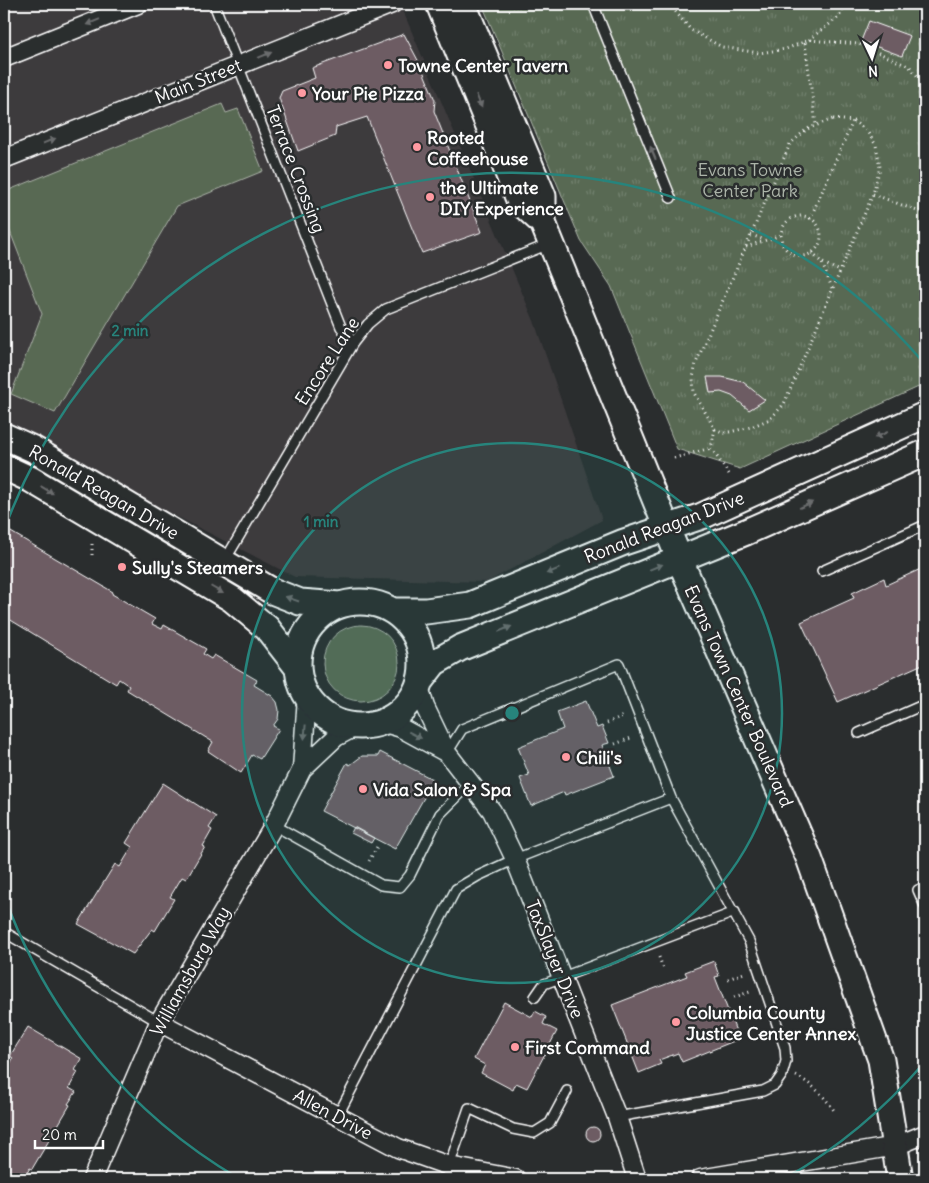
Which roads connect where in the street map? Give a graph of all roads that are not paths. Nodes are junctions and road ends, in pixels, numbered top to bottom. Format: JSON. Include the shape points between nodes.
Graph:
{"nodes":[{"id":1,"x":138,"y":4,"type":"edge"},
{"id":2,"x":214,"y":4,"type":"edge"},
{"id":3,"x":392,"y":4,"type":"edge"},
{"id":4,"x":439,"y":4,"type":"edge"},
{"id":5,"x":463,"y":4,"type":"edge"},
{"id":6,"x":593,"y":4,"type":"edge"},
{"id":7,"x":4,"y":58,"type":"edge"},
{"id":8,"x":238,"y":66,"type":"junction"},
{"id":9,"x":4,"y":159,"type":"edge"},
{"id":10,"x":671,"y":198,"type":"dead end"},
{"id":11,"x":548,"y":233,"type":"junction"},
{"id":12,"x":353,"y":343,"type":"junction"},
{"id":13,"x":925,"y":415,"type":"edge"},
{"id":14,"x":4,"y":436,"type":"edge"},
{"id":15,"x":925,"y":453,"type":"edge"},
{"id":16,"x":4,"y":467,"type":"edge"},
{"id":17,"x":925,"y":525,"type":"edge"},
{"id":18,"x":667,"y":528,"type":"junction"},
{"id":19,"x":679,"y":558,"type":"junction"},
{"id":20,"x":224,"y":562,"type":"junction"},
{"id":21,"x":822,"y":571,"type":"dead end"},
{"id":22,"x":340,"y":605,"type":"junction"},
{"id":23,"x":394,"y":611,"type":"junction"},
{"id":24,"x":298,"y":668,"type":"junction"},
{"id":25,"x":420,"y":684,"type":"junction"},
{"id":26,"x":307,"y":696,"type":"junction"},
{"id":27,"x":925,"y":704,"type":"edge"},
{"id":28,"x":369,"y":724,"type":"junction"},
{"id":29,"x":858,"y":733,"type":"dead end"},
{"id":30,"x":447,"y":753,"type":"junction"},
{"id":31,"x":302,"y":769,"type":"junction"},
{"id":32,"x":472,"y":782,"type":"junction"},
{"id":33,"x":671,"y":798,"type":"junction"},
{"id":34,"x":274,"y":826,"type":"junction"},
{"id":35,"x":515,"y":859,"type":"junction"},
{"id":36,"x":925,"y":887,"type":"edge"},
{"id":37,"x":925,"y":906,"type":"edge"},
{"id":38,"x":735,"y":912,"type":"junction"},
{"id":39,"x":4,"y":932,"type":"edge"},
{"id":40,"x":562,"y":976,"type":"junction"},
{"id":41,"x":535,"y":997,"type":"dead end"},
{"id":42,"x":159,"y":1022,"type":"junction"},
{"id":43,"x":567,"y":1091,"type":"dead end"},
{"id":44,"x":337,"y":1116,"type":"junction"},
{"id":45,"x":617,"y":1117,"type":"junction"},
{"id":46,"x":925,"y":1134,"type":"edge"},
{"id":47,"x":896,"y":1146,"type":"junction"},
{"id":48,"x":449,"y":1166,"type":"junction"},
{"id":49,"x":92,"y":1179,"type":"edge"},
{"id":50,"x":516,"y":1179,"type":"edge"},
{"id":51,"x":637,"y":1179,"type":"edge"},
{"id":52,"x":700,"y":1179,"type":"edge"},
{"id":53,"x":900,"y":1179,"type":"edge"}],
"edges":[{"from":1,"to":7,"type":"street","one_way":true},
{"from":2,"to":8,"type":"lane","name":"Terrace Crossing"},
{"from":8,"to":3,"type":"street","name":"Main Street","one_way":true},
{"from":4,"to":11,"type":"street","name":"Evans Town Center Boulevard","one_way":true,"via":[[520,202]]},
{"from":5,"to":11,"type":"street","name":"Evans Town Center Boulevard","via":[[543,196]]},
{"from":10,"to":6,"type":"lane","one_way":true},
{"from":9,"to":8,"type":"street","name":"Main Street","one_way":true},
{"from":8,"to":12,"type":"lane","name":"Terrace Crossing","via":[[341,327]]},
{"from":11,"to":12,"type":"lane","name":"Encore Lane","via":[[386,309]]},
{"from":11,"to":18,"type":"street","name":"Evans Town Center Boulevard"},
{"from":12,"to":20,"type":"lane","name":"Encore Lane"},
{"from":13,"to":18,"type":"street","name":"Ronald Reagan Drive","one_way":true,"via":[[702,516]]},
{"from":14,"to":20,"type":"street","name":"Ronald Reagan Drive","via":[[33,449]]},
{"from":19,"to":15,"type":"street","name":"Ronald Reagan Drive","one_way":true},
{"from":16,"to":24,"type":"street","name":"Ronald Reagan Drive","one_way":true,"via":[[30,479],[232,599],[267,628]]},
{"from":17,"to":21,"type":"lane"},
{"from":18,"to":19,"type":"street","name":"Evans Town Center Boulevard"},
{"from":18,"to":23,"type":"street","name":"Ronald Reagan Drive","one_way":true,"via":[[624,542],[470,605],[426,611]]},
{"from":25,"to":19,"type":"street","name":"Ronald Reagan Drive","one_way":true,"via":[[434,663],[460,648]]},
{"from":19,"to":47,"type":"street","name":"Evans Town Center Boulevard","via":[[809,858],[881,1060]]},
{"from":22,"to":20,"type":"street","name":"Ronald Reagan Drive","one_way":true,"via":[[300,602],[286,597]]},
{"from":22,"to":23,"type":"street","name":"Ronald Reagan Drive","via":[[377,604]]},
{"from":22,"to":24,"type":"street","name":"Ronald Reagan Drive","via":[[313,623],[302,644]]},
{"from":23,"to":25,"type":"street","name":"Ronald Reagan Drive","via":[[409,625],[419,642],[423,661]]},
{"from":24,"to":26,"type":"street","name":"Ronald Reagan Drive"},
{"from":25,"to":28,"type":"street","name":"Ronald Reagan Drive","via":[[404,709]]},
{"from":25,"to":30,"type":"street","name":"TaxSlayer Drive","via":[[425,707]]},
{"from":26,"to":28,"type":"street","name":"Ronald Reagan Drive","via":[[328,717],[342,723]]},
{"from":26,"to":31,"type":"street","name":"Williamsburg Way","one_way":true},
{"from":27,"to":29,"type":"lane"},
{"from":28,"to":30,"type":"street","name":"TaxSlayer Drive","one_way":true,"via":[[400,728]]},
{"from":28,"to":31,"type":"street","name":"Williamsburg Way","via":[[336,737]]},
{"from":30,"to":32,"type":"street","name":"TaxSlayer Drive"},
{"from":30,"to":33,"type":"lane","via":[[462,729],[619,664]]},
{"from":31,"to":34,"type":"street","name":"Williamsburg Way"},
{"from":32,"to":34,"type":"lane","via":[[440,814],[410,875],[400,887],[381,885]]},
{"from":32,"to":35,"type":"street","name":"TaxSlayer Drive","via":[[492,811]]},
{"from":33,"to":35,"type":"lane"},
{"from":33,"to":38,"type":"lane"},
{"from":34,"to":42,"type":"street","name":"Williamsburg Way"},
{"from":35,"to":40,"type":"street","name":"TaxSlayer Drive"},
{"from":35,"to":44,"type":"lane","via":[[456,889]]},
{"from":36,"to":37,"type":"lane","via":[[918,890]]},
{"from":38,"to":40,"type":"lane"},
{"from":38,"to":45,"type":"lane","via":[[749,941],[785,1048],[783,1071],[775,1085],[763,1091]]},
{"from":39,"to":42,"type":"lane"},
{"from":40,"to":41,"type":"lane","via":[[544,984]]},
{"from":40,"to":45,"type":"street","name":"TaxSlayer Drive"},
{"from":42,"to":44,"type":"street","name":"Allen Drive"},
{"from":42,"to":49,"type":"street","name":"Williamsburg Way"},
{"from":43,"to":48,"type":"lane","via":[[550,1123],[534,1133],[513,1129],[469,1108]]},
{"from":44,"to":48,"type":"street","name":"Allen Drive","via":[[398,1148]]},
{"from":45,"to":51,"type":"street","name":"TaxSlayer Drive"},
{"from":46,"to":47,"type":"street"},
{"from":47,"to":52,"type":"street"},
{"from":47,"to":53,"type":"street","name":"Evans Town Center Boulevard"},
{"from":48,"to":50,"type":"street","name":"Allen Drive"}]}
